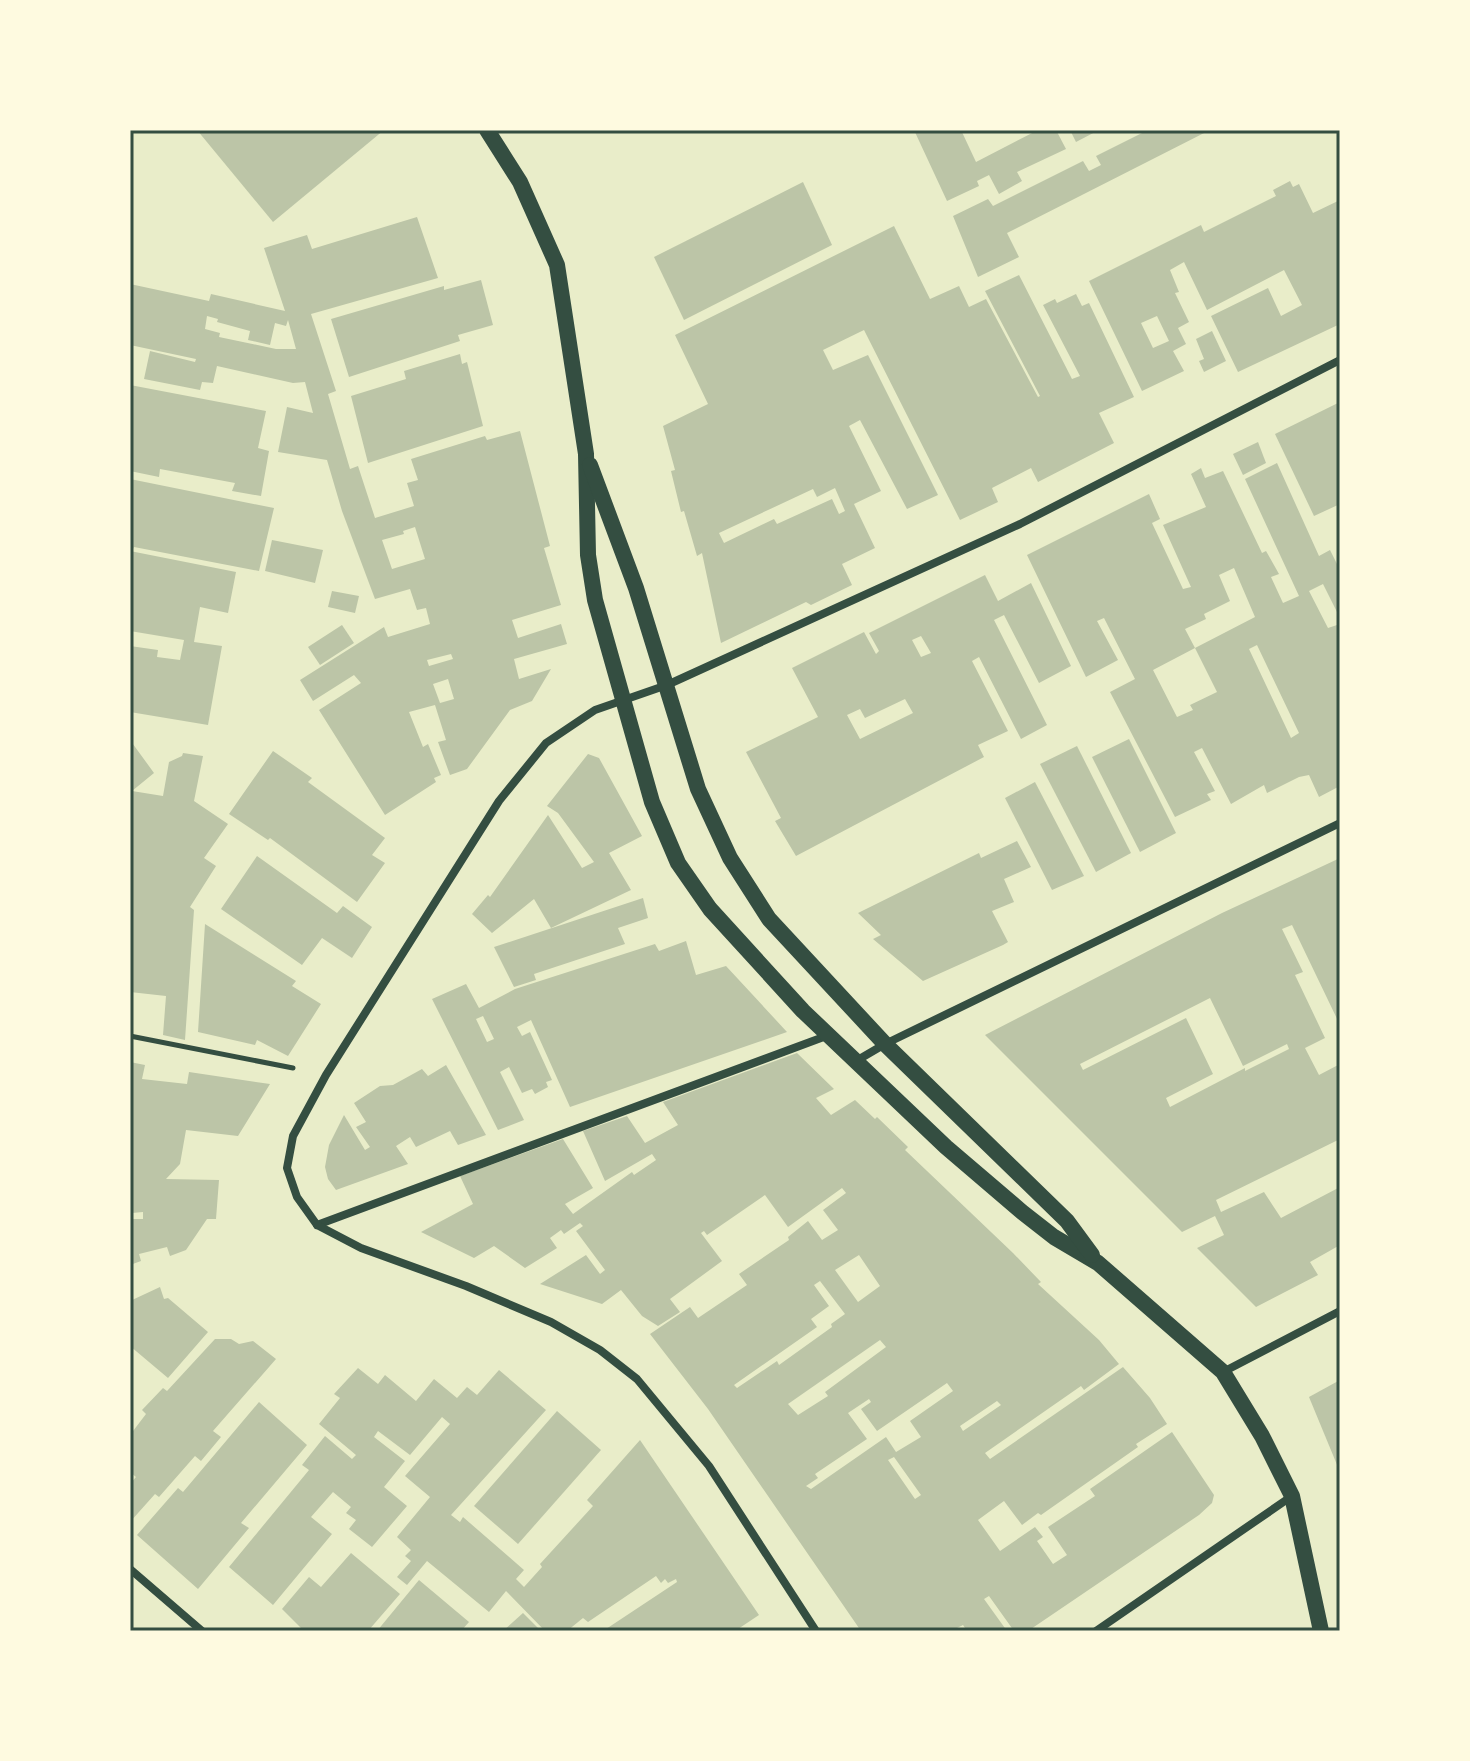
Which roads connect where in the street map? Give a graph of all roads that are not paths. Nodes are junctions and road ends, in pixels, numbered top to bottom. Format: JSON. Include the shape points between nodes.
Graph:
{"nodes":[{"id":1,"x":487,"y":130,"type":"edge"},
{"id":2,"x":1340,"y":360,"type":"edge"},
{"id":3,"x":586,"y":454,"type":"junction"},
{"id":4,"x":667,"y":685,"type":"junction"},
{"id":5,"x":624,"y":700,"type":"junction"},
{"id":6,"x":1340,"y":823,"type":"edge"},
{"id":7,"x":829,"y":1035,"type":"junction"},
{"id":8,"x":885,"y":1044,"type":"junction"},
{"id":9,"x":856,"y":1061,"type":"junction"},
{"id":10,"x":317,"y":1225,"type":"junction"},
{"id":11,"x":1098,"y":1263,"type":"junction"},
{"id":12,"x":1340,"y":1311,"type":"edge"},
{"id":13,"x":1223,"y":1372,"type":"junction"},
{"id":14,"x":1292,"y":1496,"type":"junction"},
{"id":15,"x":130,"y":1569,"type":"edge"},
{"id":16,"x":202,"y":1631,"type":"edge"},
{"id":17,"x":816,"y":1631,"type":"edge"},
{"id":18,"x":1096,"y":1631,"type":"edge"},
{"id":19,"x":1321,"y":1631,"type":"edge"}],
"edges":[{"from":1,"to":3,"type":"main road","via":[[520,182],[557,265]]},
{"from":2,"to":4,"type":"street","via":[[1020,524]]},
{"from":3,"to":4,"type":"main road"},
{"from":3,"to":5,"type":"main road","via":[[588,555],[595,600]]},
{"from":4,"to":5,"type":"street"},
{"from":4,"to":8,"type":"main road","via":[[698,789],[730,858],[769,919]]},
{"from":5,"to":7,"type":"main road","via":[[652,802],[678,863],[710,909]]},
{"from":5,"to":10,"type":"street","via":[[595,710],[546,743],[499,801],[326,1075],[293,1136],[287,1168],[297,1197]]},
{"from":6,"to":8,"type":"street"},
{"from":7,"to":9,"type":"main road"},
{"from":7,"to":10,"type":"street"},
{"from":8,"to":9,"type":"street"},
{"from":8,"to":11,"type":"main road","via":[[1067,1221]]},
{"from":9,"to":11,"type":"main road","via":[[1022,1212]]},
{"from":10,"to":17,"type":"street","via":[[361,1248],[551,1322],[637,1379],[709,1466]]},
{"from":11,"to":13,"type":"main road"},
{"from":12,"to":13,"type":"street"},
{"from":13,"to":14,"type":"main road"},
{"from":14,"to":18,"type":"street"},
{"from":14,"to":19,"type":"main road"},
{"from":15,"to":16,"type":"street"}]}
